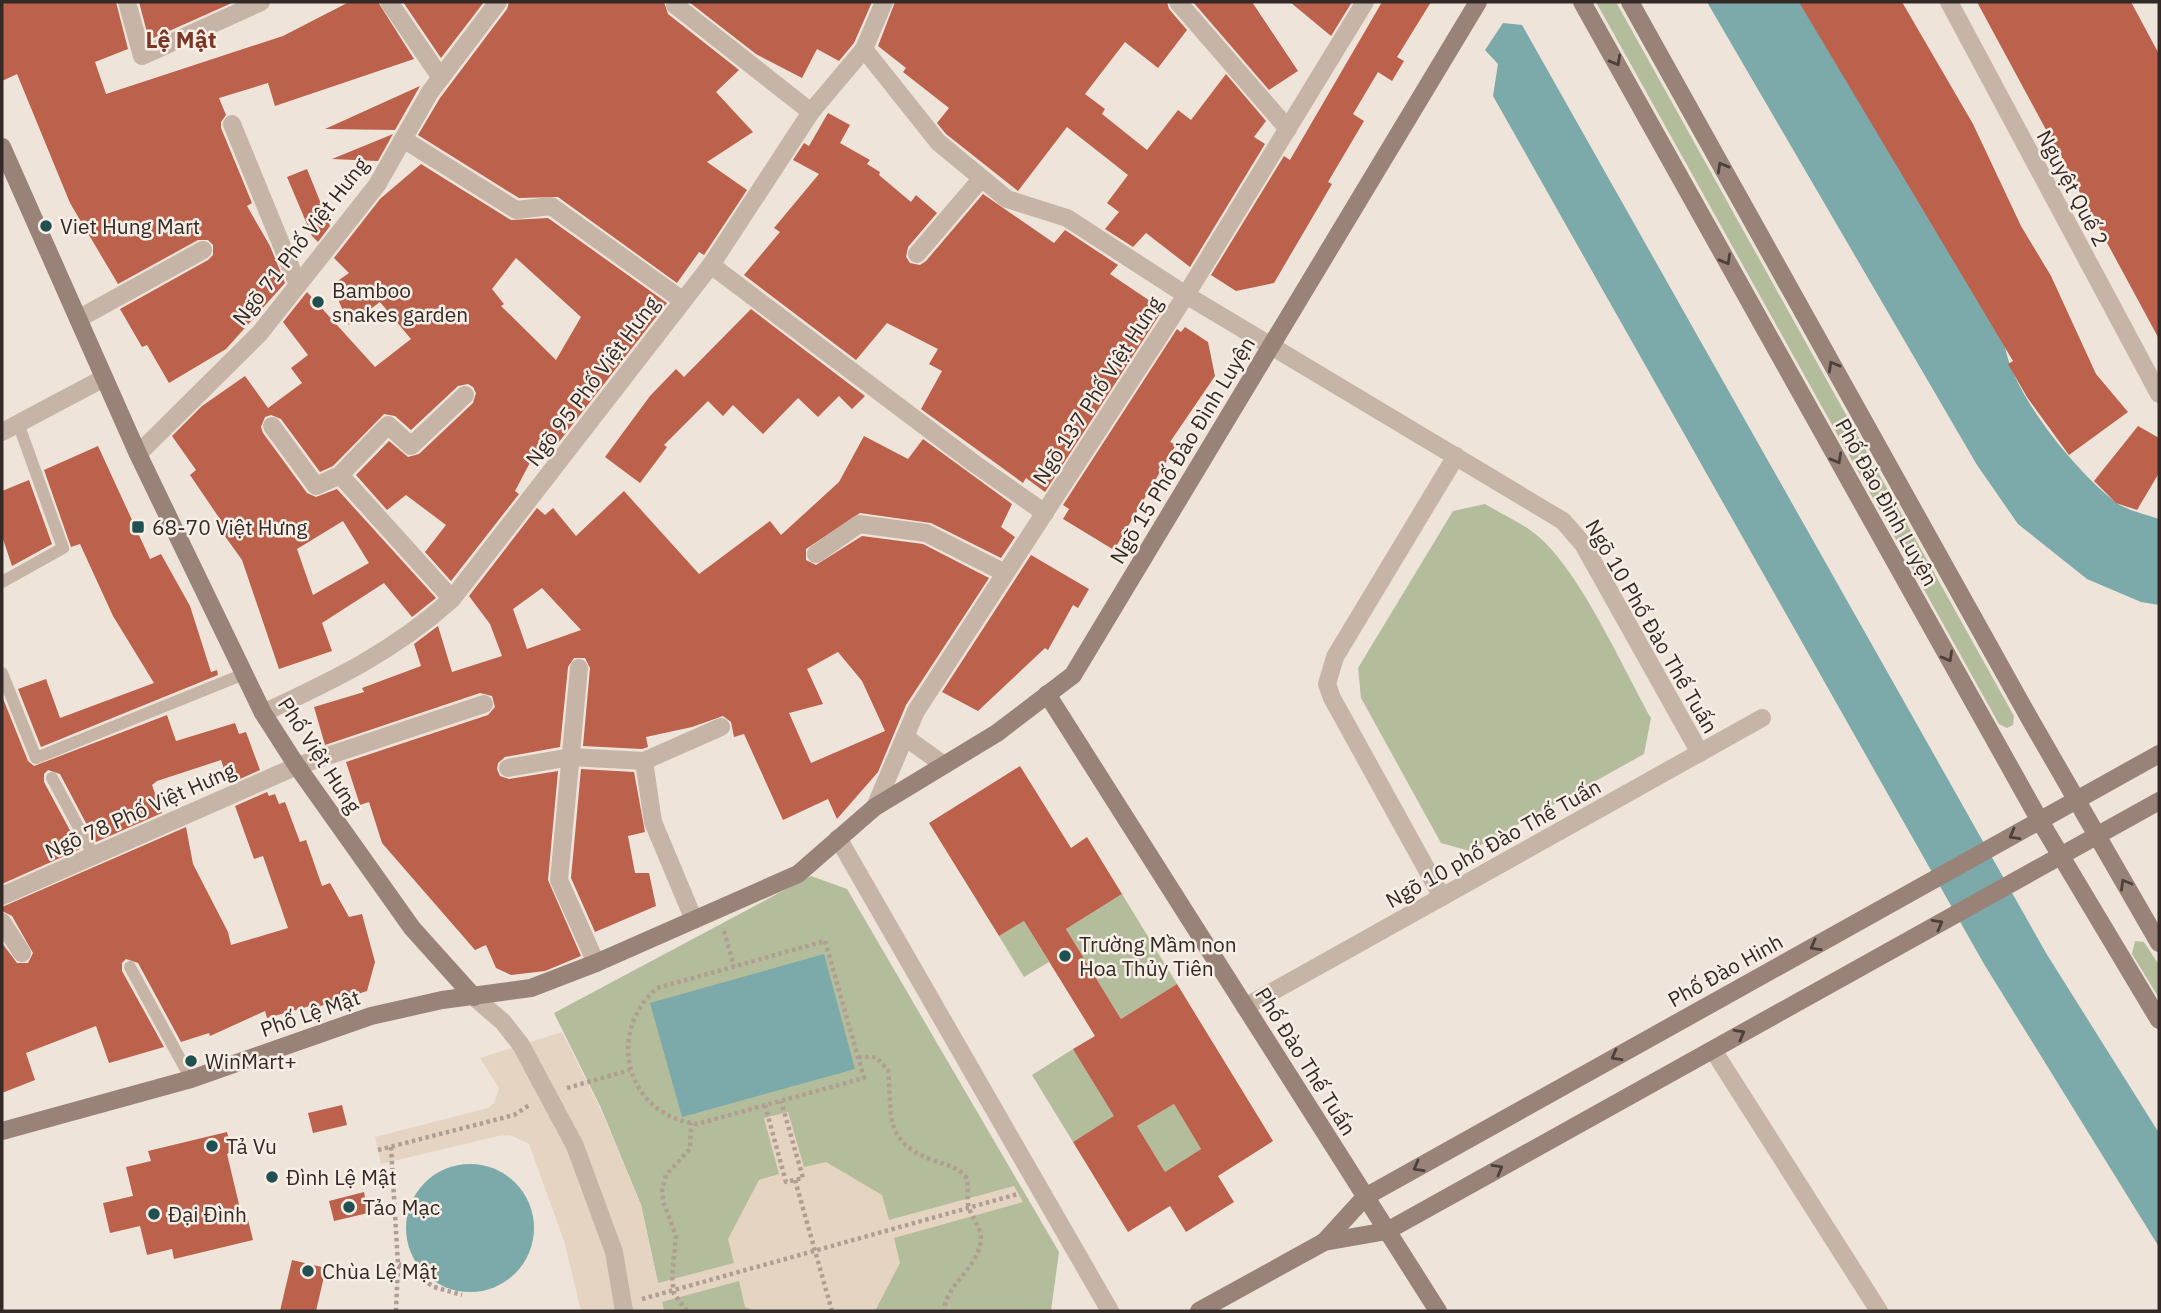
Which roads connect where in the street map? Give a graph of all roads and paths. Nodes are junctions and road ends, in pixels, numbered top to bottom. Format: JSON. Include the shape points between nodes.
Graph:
{"nodes":[{"id":1,"x":127,"y":2,"type":"edge"},
{"id":2,"x":261,"y":2,"type":"edge"},
{"id":3,"x":389,"y":2,"type":"edge"},
{"id":4,"x":498,"y":2,"type":"edge"},
{"id":5,"x":677,"y":2,"type":"edge"},
{"id":6,"x":884,"y":2,"type":"edge"},
{"id":7,"x":1178,"y":2,"type":"edge"},
{"id":8,"x":1365,"y":2,"type":"edge"},
{"id":9,"x":1478,"y":2,"type":"edge"},
{"id":10,"x":1582,"y":2,"type":"edge"},
{"id":11,"x":1630,"y":2,"type":"edge"},
{"id":12,"x":1949,"y":2,"type":"edge"},
{"id":13,"x":864,"y":49,"type":"junction"},
{"id":14,"x":441,"y":78,"type":"junction"},
{"id":15,"x":811,"y":112,"type":"junction"},
{"id":16,"x":232,"y":124,"type":"dead end"},
{"id":17,"x":1288,"y":129,"type":"junction"},
{"id":18,"x":403,"y":139,"type":"junction"},
{"id":19,"x":2,"y":147,"type":"edge"},
{"id":20,"x":981,"y":179,"type":"junction"},
{"id":21,"x":203,"y":250,"type":"dead end"},
{"id":22,"x":917,"y":254,"type":"dead end"},
{"id":23,"x":711,"y":265,"type":"junction"},
{"id":24,"x":298,"y":285,"type":"junction"},
{"id":25,"x":1186,"y":295,"type":"junction"},
{"id":26,"x":682,"y":300,"type":"junction"},
{"id":27,"x":78,"y":319,"type":"junction"},
{"id":28,"x":1271,"y":346,"type":"junction"},
{"id":29,"x":104,"y":378,"type":"junction"},
{"id":30,"x":2159,"y":394,"type":"edge"},
{"id":31,"x":465,"y":395,"type":"dead end"},
{"id":32,"x":272,"y":426,"type":"dead end"},
{"id":33,"x":10,"y":428,"type":"edge"},
{"id":34,"x":138,"y":454,"type":"junction"},
{"id":35,"x":1456,"y":456,"type":"junction"},
{"id":36,"x":340,"y":475,"type":"junction"},
{"id":37,"x":1045,"y":513,"type":"junction"},
{"id":38,"x":816,"y":554,"type":"dead end"},
{"id":39,"x":1005,"y":573,"type":"junction"},
{"id":40,"x":2,"y":582,"type":"edge"},
{"id":41,"x":452,"y":599,"type":"junction"},
{"id":42,"x":579,"y":668,"type":"dead end"},
{"id":43,"x":2,"y":673,"type":"edge"},
{"id":44,"x":244,"y":674,"type":"junction"},
{"id":45,"x":1047,"y":694,"type":"junction"},
{"id":46,"x":484,"y":704,"type":"dead end"},
{"id":47,"x":263,"y":713,"type":"junction"},
{"id":48,"x":1762,"y":718,"type":"dead end"},
{"id":49,"x":721,"y":727,"type":"dead end"},
{"id":50,"x":905,"y":737,"type":"junction"},
{"id":51,"x":1700,"y":753,"type":"junction"},
{"id":52,"x":2159,"y":754,"type":"edge"},
{"id":53,"x":570,"y":757,"type":"junction"},
{"id":54,"x":644,"y":761,"type":"junction"},
{"id":55,"x":944,"y":765,"type":"junction"},
{"id":56,"x":296,"y":766,"type":"junction"},
{"id":57,"x":509,"y":768,"type":"dead end"},
{"id":58,"x":52,"y":778,"type":"dead end"},
{"id":59,"x":2077,"y":800,"type":"junction"},
{"id":60,"x":2159,"y":801,"type":"edge"},
{"id":61,"x":875,"y":807,"type":"junction"},
{"id":62,"x":2040,"y":821,"type":"junction"},
{"id":63,"x":2097,"y":835,"type":"junction"},
{"id":64,"x":838,"y":838,"type":"junction"},
{"id":65,"x":93,"y":854,"type":"junction"},
{"id":66,"x":2061,"y":856,"type":"junction"},
{"id":67,"x":2,"y":896,"type":"edge"},
{"id":68,"x":1442,"y":897,"type":"junction"},
{"id":69,"x":694,"y":920,"type":"junction"},
{"id":70,"x":2,"y":922,"type":"edge"},
{"id":71,"x":724,"y":931,"type":"dead end"},
{"id":72,"x":2159,"y":943,"type":"edge"},
{"id":73,"x":22,"y":953,"type":"dead end"},
{"id":74,"x":596,"y":963,"type":"junction"},
{"id":75,"x":734,"y":966,"type":"junction"},
{"id":76,"x":131,"y":967,"type":"dead end"},
{"id":77,"x":474,"y":997,"type":"junction"},
{"id":78,"x":1245,"y":1007,"type":"junction"},
{"id":79,"x":2159,"y":1020,"type":"edge"},
{"id":80,"x":1713,"y":1049,"type":"junction"},
{"id":81,"x":858,"y":1057,"type":"junction"},
{"id":82,"x":630,"y":1070,"type":"junction"},
{"id":83,"x":191,"y":1079,"type":"junction"},
{"id":84,"x":548,"y":1093,"type":"junction"},
{"id":85,"x":781,"y":1101,"type":"junction"},
{"id":86,"x":765,"y":1105,"type":"junction"},
{"id":87,"x":691,"y":1123,"type":"junction"},
{"id":88,"x":2,"y":1131,"type":"edge"},
{"id":89,"x":391,"y":1147,"type":"junction"},
{"id":90,"x":378,"y":1150,"type":"dead end"},
{"id":91,"x":795,"y":1180,"type":"junction"},
{"id":92,"x":1018,"y":1194,"type":"dead end"},
{"id":93,"x":1365,"y":1196,"type":"junction"},
{"id":94,"x":969,"y":1208,"type":"junction"},
{"id":95,"x":1387,"y":1231,"type":"junction"},
{"id":96,"x":1324,"y":1242,"type":"junction"},
{"id":97,"x":815,"y":1251,"type":"junction"},
{"id":98,"x":398,"y":1264,"type":"junction"},
{"id":99,"x":673,"y":1291,"type":"junction"},
{"id":100,"x":463,"y":1295,"type":"dead end"},
{"id":101,"x":623,"y":1308,"type":"edge"},
{"id":102,"x":396,"y":1311,"type":"edge"},
{"id":103,"x":687,"y":1311,"type":"edge"},
{"id":104,"x":832,"y":1311,"type":"edge"},
{"id":105,"x":944,"y":1311,"type":"edge"},
{"id":106,"x":1110,"y":1311,"type":"edge"},
{"id":107,"x":1199,"y":1311,"type":"edge"},
{"id":108,"x":1438,"y":1311,"type":"edge"},
{"id":109,"x":1879,"y":1311,"type":"edge"}],
"edges":[{"from":1,"to":2,"type":"street","via":[[142,56]]},
{"from":3,"to":14,"type":"street"},
{"from":4,"to":14,"type":"street","name":"Ngõ 71 Phố Việt Hưng"},
{"from":5,"to":15,"type":"street","via":[[675,5]]},
{"from":6,"to":13,"type":"street","name":"Ngõ 95 Phố Việt Hưng"},
{"from":7,"to":17,"type":"street"},
{"from":8,"to":17,"type":"street","name":"Ngõ 137 Phố Việt Hưng"},
{"from":9,"to":28,"type":"street","name":"Ngõ 15 Phố Đào Đình Luyện"},
{"from":10,"to":62,"type":"street","name":"Phố Đào Đình Luyện","one_way":true},
{"from":59,"to":11,"type":"street","name":"Phố Đào Đình Luyện","one_way":true},
{"from":12,"to":30,"type":"street","name":"Nguyệt Quế 2"},
{"from":13,"to":15,"type":"street","name":"Ngõ 95 Phố Việt Hưng"},
{"from":13,"to":20,"type":"street","name":"Ngõ 10 Phố Đào Thế Tuấn","via":[[938,142]]},
{"from":14,"to":18,"type":"street","name":"Ngõ 71 Phố Việt Hưng"},
{"from":15,"to":23,"type":"street","name":"Ngõ 95 Phố Việt Hưng"},
{"from":16,"to":24,"type":"street"},
{"from":17,"to":25,"type":"street","name":"Ngõ 137 Phố Việt Hưng"},
{"from":18,"to":24,"type":"street","name":"Ngõ 71 Phố Việt Hưng","via":[[377,186]]},
{"from":18,"to":26,"type":"street","via":[[516,210],[551,206]]},
{"from":19,"to":27,"type":"street","name":"Phố Việt Hưng"},
{"from":20,"to":22,"type":"street"},
{"from":20,"to":25,"type":"street","name":"Ngõ 10 Phố Đào Thế Tuấn","via":[[1007,199],[1067,218]]},
{"from":21,"to":27,"type":"street"},
{"from":23,"to":26,"type":"street","name":"Ngõ 95 Phố Việt Hưng"},
{"from":23,"to":37,"type":"street"},
{"from":24,"to":34,"type":"street","name":"Ngõ 71 Phố Việt Hưng","via":[[260,332]]},
{"from":25,"to":28,"type":"street","name":"Ngõ 10 Phố Đào Thế Tuấn"},
{"from":25,"to":37,"type":"street","name":"Ngõ 137 Phố Việt Hưng"},
{"from":26,"to":41,"type":"street","name":"Ngõ 95 Phố Việt Hưng"},
{"from":27,"to":29,"type":"street","name":"Phố Việt Hưng"},
{"from":28,"to":35,"type":"street","name":"Ngõ 10 Phố Đào Thế Tuấn"},
{"from":28,"to":45,"type":"street","name":"Ngõ 15 Phố Đào Đình Luyện","via":[[1073,675]]},
{"from":29,"to":33,"type":"street"},
{"from":29,"to":34,"type":"street","name":"Phố Việt Hưng"},
{"from":31,"to":36,"type":"street","via":[[411,446],[388,425]]},
{"from":32,"to":36,"type":"street","via":[[316,486]]},
{"from":33,"to":40,"type":"lane","via":[[63,548]]},
{"from":34,"to":44,"type":"street","name":"Phố Việt Hưng"},
{"from":35,"to":51,"type":"street","name":"Ngõ 10 Phố Đào Thế Tuấn","via":[[1573,530]]},
{"from":35,"to":68,"type":"street","name":"Ngõ 10 Phố Đào Thế Tuấn","via":[[1335,657],[1327,684]]},
{"from":36,"to":41,"type":"street"},
{"from":37,"to":39,"type":"street","name":"Ngõ 137 Phố Việt Hưng"},
{"from":38,"to":39,"type":"street","via":[[859,524],[926,533]]},
{"from":39,"to":50,"type":"street","name":"Ngõ 137 Phố Việt Hưng","via":[[916,711]]},
{"from":41,"to":47,"type":"street","name":"Ngõ 95 Phố Việt Hưng","via":[[415,632],[349,673]]},
{"from":42,"to":53,"type":"street"},
{"from":43,"to":44,"type":"lane","via":[[36,758]]},
{"from":44,"to":47,"type":"street","name":"Phố Việt Hưng"},
{"from":45,"to":55,"type":"street","name":"Ngõ 15 Phố Đào Đình Luyện","via":[[997,733]]},
{"from":45,"to":78,"type":"street","name":"Phố Đào Thế Tuấn"},
{"from":46,"to":56,"type":"street","name":"Ngõ 78 Phố Việt Hưng"},
{"from":47,"to":56,"type":"street","name":"Phố Việt Hưng"},
{"from":48,"to":51,"type":"street","name":"Ngõ 10 phố Đào Thế Tuấn"},
{"from":49,"to":54,"type":"street"},
{"from":50,"to":55,"type":"street"},
{"from":50,"to":61,"type":"street","name":"Ngõ 137 Phố Việt Hưng"},
{"from":51,"to":68,"type":"street","name":"Ngõ 10 phố Đào Thế Tuấn"},
{"from":52,"to":59,"type":"street","name":"Phố Đào Hinh"},
{"from":53,"to":54,"type":"street"},
{"from":53,"to":57,"type":"street"},
{"from":53,"to":74,"type":"street","via":[[559,880]]},
{"from":54,"to":69,"type":"street","via":[[653,822]]},
{"from":55,"to":61,"type":"street","name":"Ngõ 15 Phố Đào Đình Luyện"},
{"from":56,"to":65,"type":"street","name":"Ngõ 78 Phố Việt Hưng"},
{"from":56,"to":77,"type":"street","name":"Phố Việt Hưng","via":[[412,928]]},
{"from":58,"to":65,"type":"lane"},
{"from":59,"to":62,"type":"street","name":"Phố Đào Hinh"},
{"from":59,"to":63,"type":"street","name":"Phố Đào Đình Luyện"},
{"from":60,"to":63,"type":"street","name":"Phố Đào Hinh"},
{"from":61,"to":64,"type":"street","name":"Ngõ 15 Phố Đào Đình Luyện"},
{"from":62,"to":66,"type":"street","name":"Phố Đào Đình Luyện"},
{"from":62,"to":93,"type":"street","name":"Phố Đào Hinh","one_way":true},
{"from":63,"to":66,"type":"street","name":"Phố Đào Hinh"},
{"from":72,"to":63,"type":"street","name":"Phố Đào Đình Luyện","one_way":true},
{"from":64,"to":69,"type":"street","via":[[798,874]]},
{"from":64,"to":106,"type":"street"},
{"from":65,"to":67,"type":"street","name":"Ngõ 78 Phố Việt Hưng"},
{"from":66,"to":79,"type":"street","name":"Phố Đào Đình Luyện"},
{"from":80,"to":66,"type":"street","name":"Phố Đào Hinh","one_way":true},
{"from":68,"to":78,"type":"street","name":"Ngõ 10 phố Đào Thế Tuấn"},
{"from":69,"to":74,"type":"street"},
{"from":70,"to":73,"type":"street"},
{"from":71,"to":75,"type":"path"},
{"from":74,"to":77,"type":"street","via":[[531,988]]},
{"from":75,"to":81,"type":"path","via":[[825,942]]},
{"from":75,"to":82,"type":"path","via":[[657,988],[645,998],[632,1020],[627,1045]]},
{"from":76,"to":83,"type":"lane"},
{"from":77,"to":83,"type":"street","name":"Phố Lệ Mật","via":[[371,1016]]},
{"from":77,"to":84,"type":"street","via":[[521,1045]]},
{"from":78,"to":93,"type":"street","name":"Phố Đào Thế Tuấn"},
{"from":95,"to":80,"type":"street","name":"Phố Đào Hinh","one_way":true},
{"from":80,"to":109,"type":"street"},
{"from":81,"to":85,"type":"path","via":[[864,1078]]},
{"from":81,"to":94,"type":"path","via":[[883,1062],[888,1070],[888,1106],[895,1134],[910,1150],[961,1172],[968,1185]]},
{"from":82,"to":84,"type":"path"},
{"from":82,"to":87,"type":"path","via":[[641,1092],[658,1110]]},
{"from":83,"to":88,"type":"street","name":"Phố Lệ Mật"},
{"from":84,"to":89,"type":"path","via":[[514,1115]]},
{"from":84,"to":101,"type":"street","via":[[575,1146],[614,1252]]},
{"from":85,"to":86,"type":"path"},
{"from":85,"to":91,"type":"path","via":[[803,1178]]},
{"from":86,"to":87,"type":"path"},
{"from":86,"to":91,"type":"path","via":[[786,1182]]},
{"from":87,"to":99,"type":"path","via":[[690,1149],[666,1175],[662,1188],[677,1236]]},
{"from":89,"to":90,"type":"path"},
{"from":89,"to":98,"type":"path"},
{"from":91,"to":97,"type":"path"},
{"from":92,"to":94,"type":"path"},
{"from":93,"to":95,"type":"street","name":"Phố Đào Thế Tuấn"},
{"from":93,"to":96,"type":"street","name":"Phố Đào Hinh"},
{"from":94,"to":97,"type":"path"},
{"from":94,"to":105,"type":"path","via":[[979,1225],[981,1242],[947,1297]]},
{"from":95,"to":96,"type":"street","name":"Phố Đào Hinh"},
{"from":95,"to":108,"type":"street","name":"Phố Đào Thế Tuấn"},
{"from":96,"to":107,"type":"street","name":"Phố Đào Hinh"},
{"from":97,"to":99,"type":"path"},
{"from":97,"to":104,"type":"path"},
{"from":98,"to":100,"type":"path","via":[[434,1287]]},
{"from":98,"to":102,"type":"path"},
{"from":99,"to":101,"type":"path"},
{"from":99,"to":103,"type":"path"}]}
